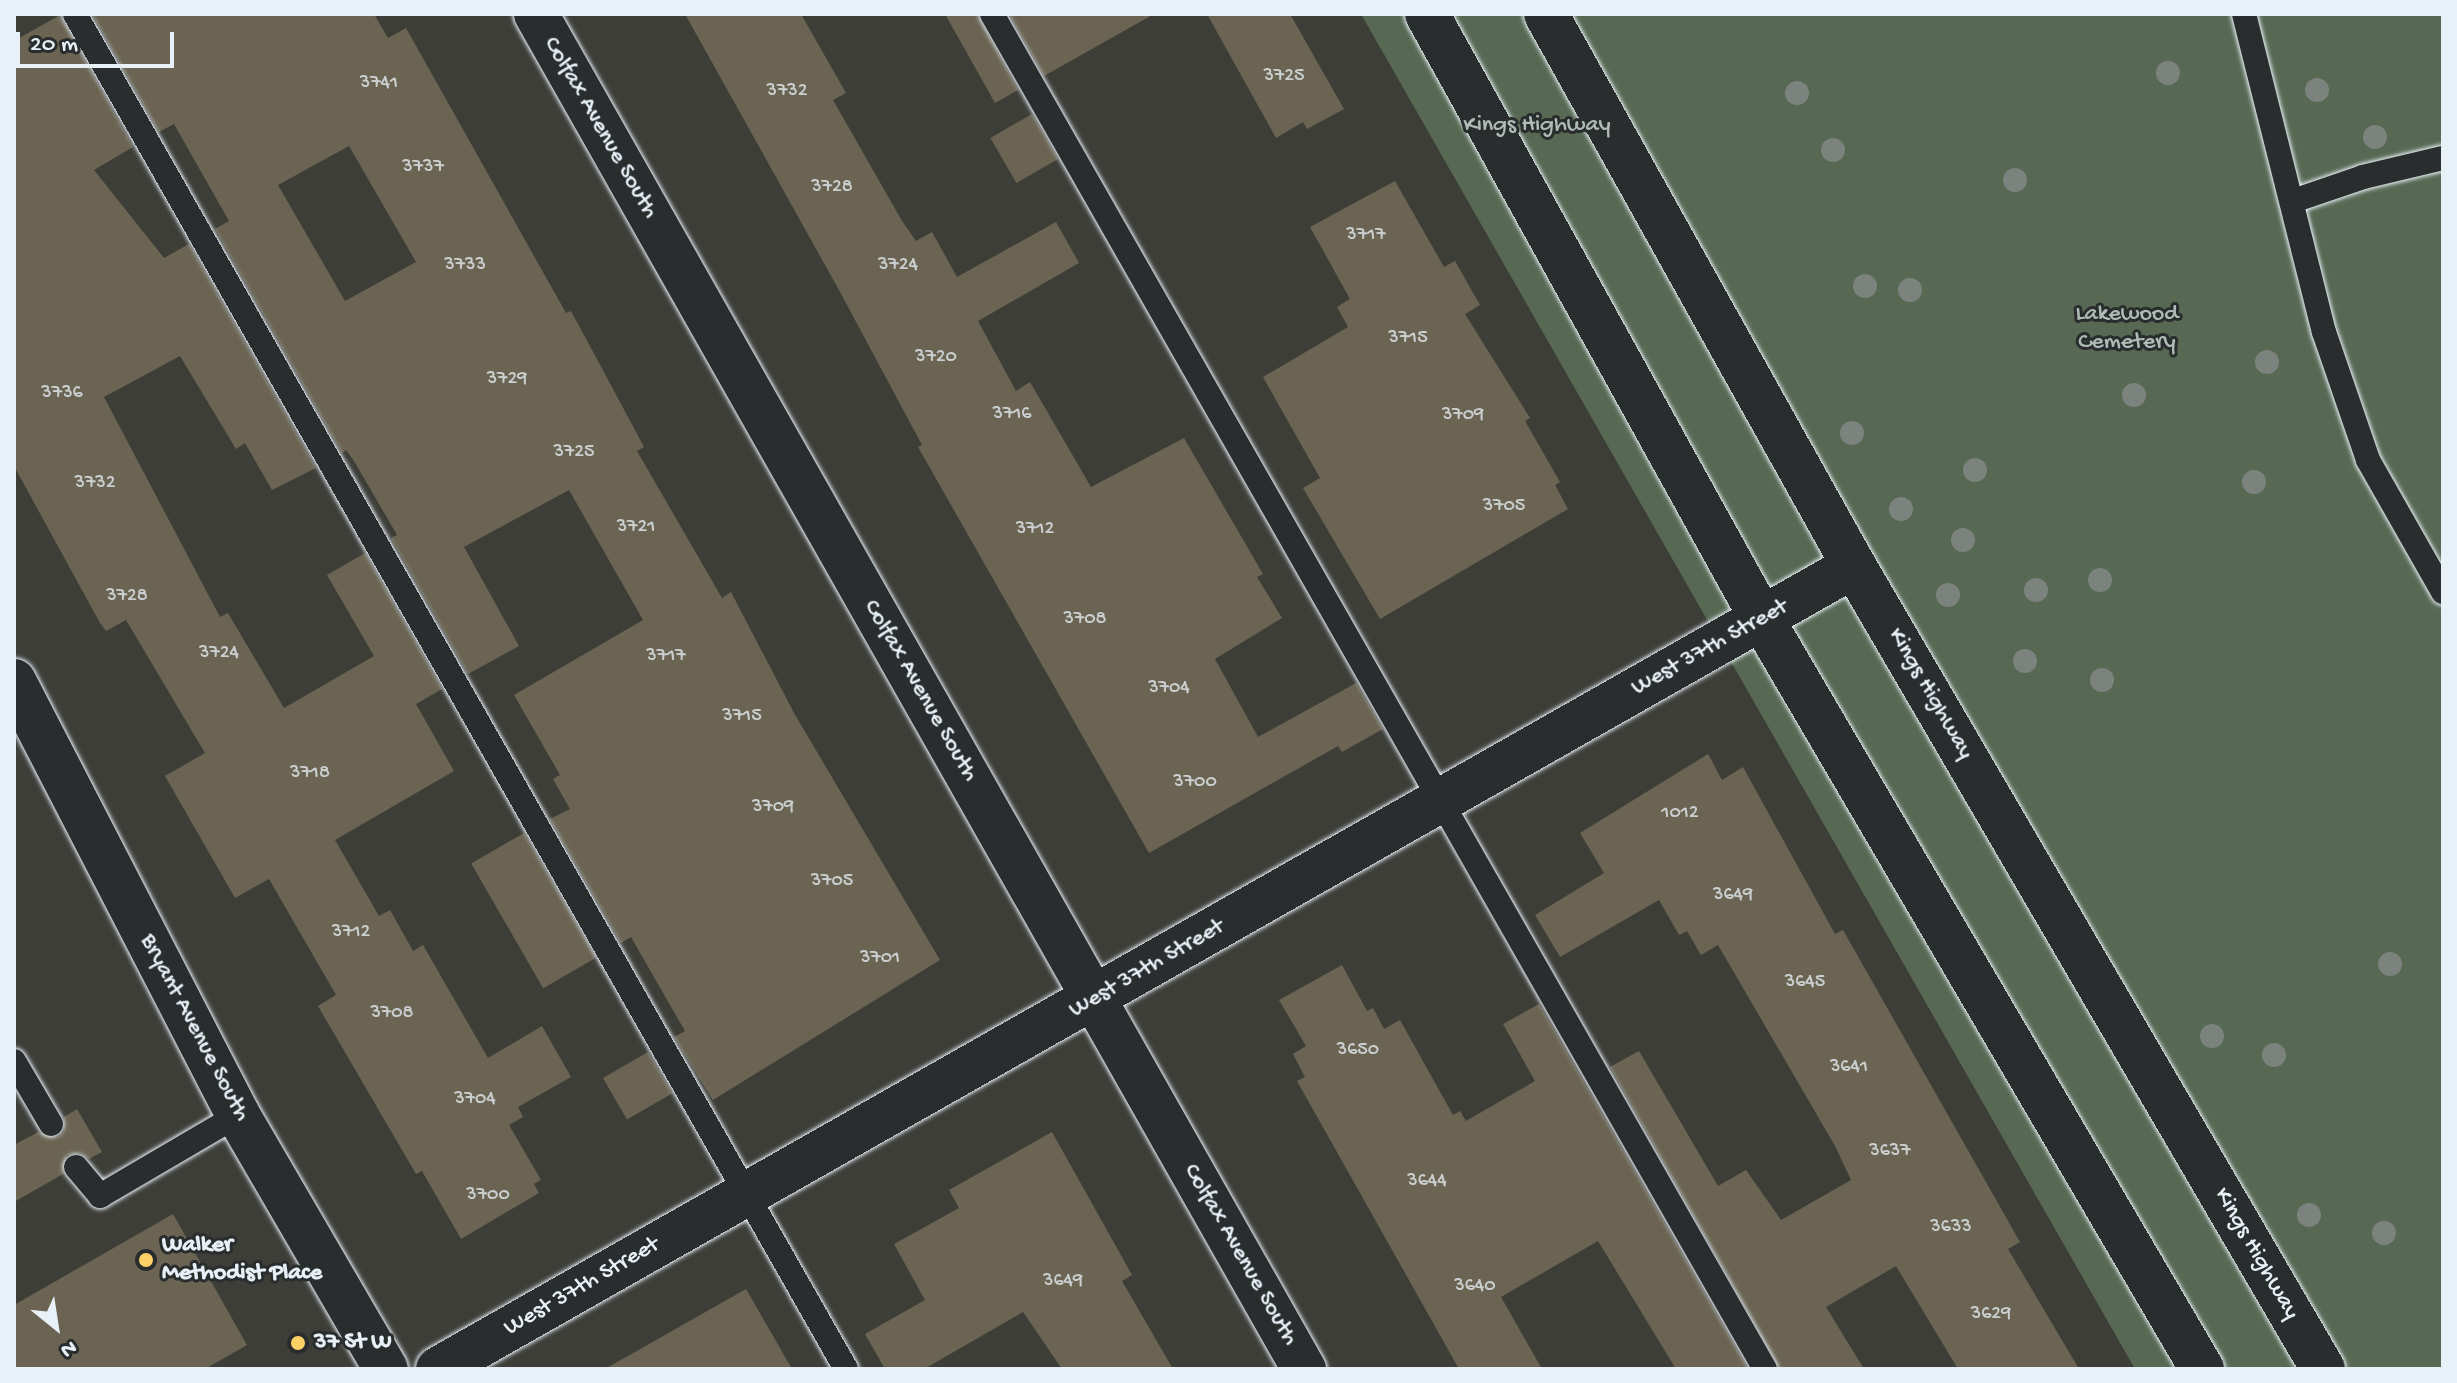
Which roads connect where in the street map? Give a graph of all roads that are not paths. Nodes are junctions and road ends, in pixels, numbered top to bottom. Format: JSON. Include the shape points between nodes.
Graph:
{"nodes":[{"id":1,"x":75,"y":14,"type":"edge"},
{"id":2,"x":536,"y":14,"type":"edge"},
{"id":3,"x":992,"y":14,"type":"edge"},
{"id":4,"x":1427,"y":14,"type":"edge"},
{"id":5,"x":1546,"y":14,"type":"edge"},
{"id":6,"x":2244,"y":14,"type":"edge"},
{"id":7,"x":2443,"y":158,"type":"edge"},
{"id":8,"x":2293,"y":201,"type":"junction"},
{"id":9,"x":1854,"y":566,"type":"junction"},
{"id":10,"x":2443,"y":592,"type":"edge"},
{"id":11,"x":1762,"y":619,"type":"junction"},
{"id":12,"x":14,"y":681,"type":"edge"},
{"id":13,"x":1440,"y":797,"type":"junction"},
{"id":14,"x":1095,"y":1000,"type":"junction"},
{"id":15,"x":14,"y":1061,"type":"edge"},
{"id":16,"x":238,"y":1115,"type":"junction"},
{"id":17,"x":51,"y":1124,"type":"dead end"},
{"id":18,"x":76,"y":1167,"type":"dead end"},
{"id":19,"x":746,"y":1195,"type":"junction"},
{"id":20,"x":386,"y":1369,"type":"edge"},
{"id":21,"x":438,"y":1369,"type":"edge"},
{"id":22,"x":846,"y":1369,"type":"edge"},
{"id":23,"x":1304,"y":1369,"type":"edge"},
{"id":24,"x":1765,"y":1369,"type":"edge"},
{"id":25,"x":2202,"y":1369,"type":"edge"},
{"id":26,"x":2323,"y":1369,"type":"edge"}],
"edges":[{"from":1,"to":19,"type":"lane"},
{"from":2,"to":14,"type":"street","name":"Colfax Avenue South"},
{"from":3,"to":13,"type":"lane"},
{"from":4,"to":11,"type":"street"},
{"from":5,"to":9,"type":"street","name":"Kings Highway"},
{"from":6,"to":8,"type":"lane"},
{"from":7,"to":8,"type":"lane"},
{"from":8,"to":10,"type":"lane","via":[[2324,332],[2368,460]]},
{"from":9,"to":11,"type":"street","name":"West 37th Street"},
{"from":9,"to":26,"type":"street","name":"Kings Highway"},
{"from":11,"to":13,"type":"street","name":"West 37th Street"},
{"from":11,"to":25,"type":"street"},
{"from":12,"to":16,"type":"street","name":"Bryant Avenue South"},
{"from":13,"to":14,"type":"street","name":"West 37th Street"},
{"from":13,"to":24,"type":"lane"},
{"from":14,"to":19,"type":"street","name":"West 37th Street"},
{"from":14,"to":23,"type":"street","name":"Colfax Avenue South"},
{"from":15,"to":17,"type":"lane"},
{"from":16,"to":18,"type":"lane","via":[[100,1196]]},
{"from":16,"to":20,"type":"street","name":"Bryant Avenue South"},
{"from":19,"to":21,"type":"street","name":"West 37th Street"},
{"from":19,"to":22,"type":"lane"}]}
